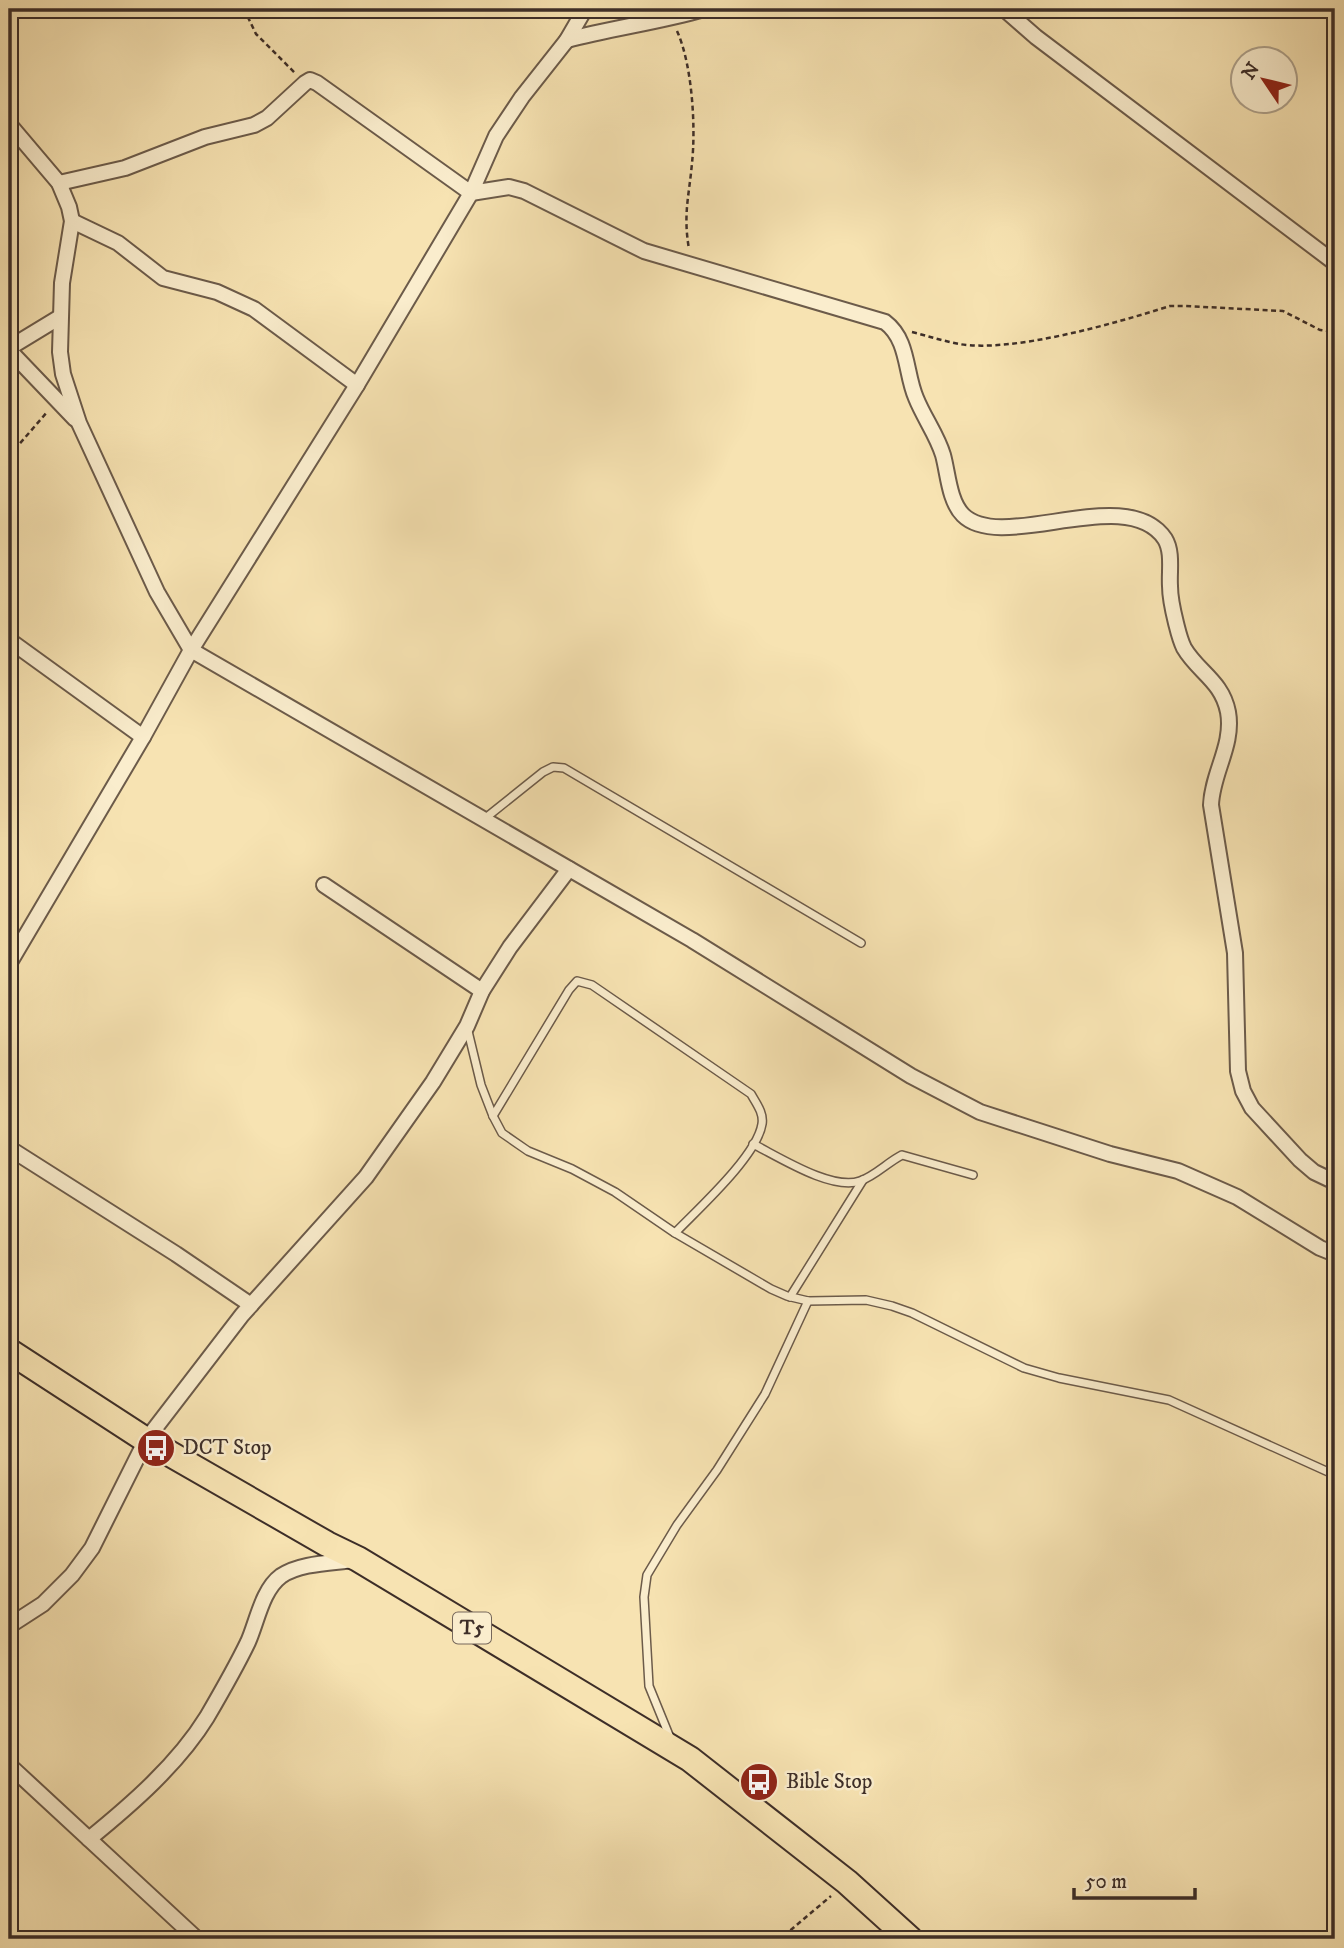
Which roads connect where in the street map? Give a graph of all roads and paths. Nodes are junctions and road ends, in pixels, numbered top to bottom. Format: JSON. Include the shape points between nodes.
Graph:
{"nodes":[{"id":1,"x":244,"y":9,"type":"edge"},
{"id":2,"x":585,"y":9,"type":"edge"},
{"id":3,"x":704,"y":9,"type":"edge"},
{"id":4,"x":1004,"y":9,"type":"edge"},
{"id":5,"x":672,"y":18,"type":"junction"},
{"id":6,"x":567,"y":40,"type":"junction"},
{"id":7,"x":305,"y":83,"type":"junction"},
{"id":8,"x":9,"y":124,"type":"edge"},
{"id":9,"x":59,"y":183,"type":"junction"},
{"id":10,"x":471,"y":192,"type":"junction"},
{"id":11,"x":72,"y":221,"type":"junction"},
{"id":12,"x":1335,"y":263,"type":"edge"},
{"id":13,"x":693,"y":265,"type":"junction"},
{"id":14,"x":60,"y":317,"type":"junction"},
{"id":15,"x":891,"y":327,"type":"junction"},
{"id":16,"x":1335,"y":332,"type":"edge"},
{"id":17,"x":9,"y":349,"type":"edge"},
{"id":18,"x":357,"y":385,"type":"junction"},
{"id":19,"x":54,"y":396,"type":"junction"},
{"id":20,"x":79,"y":423,"type":"junction"},
{"id":21,"x":9,"y":456,"type":"edge"},
{"id":22,"x":9,"y":640,"type":"edge"},
{"id":23,"x":191,"y":650,"type":"junction"},
{"id":24,"x":143,"y":737,"type":"junction"},
{"id":25,"x":482,"y":820,"type":"junction"},
{"id":26,"x":569,"y":869,"type":"junction"},
{"id":27,"x":324,"y":885,"type":"dead end"},
{"id":28,"x":862,"y":943,"type":"dead end"},
{"id":29,"x":9,"y":964,"type":"edge"},
{"id":30,"x":482,"y":991,"type":"junction"},
{"id":31,"x":467,"y":1026,"type":"junction"},
{"id":32,"x":492,"y":1116,"type":"junction"},
{"id":33,"x":753,"y":1144,"type":"junction"},
{"id":34,"x":9,"y":1148,"type":"edge"},
{"id":35,"x":973,"y":1175,"type":"dead end"},
{"id":36,"x":863,"y":1180,"type":"junction"},
{"id":37,"x":1335,"y":1182,"type":"edge"},
{"id":38,"x":675,"y":1233,"type":"junction"},
{"id":39,"x":1335,"y":1254,"type":"edge"},
{"id":40,"x":790,"y":1297,"type":"junction"},
{"id":41,"x":808,"y":1301,"type":"junction"},
{"id":42,"x":251,"y":1305,"type":"junction"},
{"id":43,"x":9,"y":1351,"type":"edge"},
{"id":44,"x":146,"y":1440,"type":"junction"},
{"id":45,"x":1335,"y":1475,"type":"edge"},
{"id":46,"x":358,"y":1559,"type":"junction"},
{"id":47,"x":9,"y":1626,"type":"edge"},
{"id":48,"x":676,"y":1750,"type":"junction"},
{"id":49,"x":9,"y":1765,"type":"edge"},
{"id":50,"x":89,"y":1839,"type":"junction"},
{"id":51,"x":847,"y":1882,"type":"junction"},
{"id":52,"x":197,"y":1939,"type":"edge"},
{"id":53,"x":776,"y":1939,"type":"edge"},
{"id":54,"x":910,"y":1939,"type":"edge"}],
"edges":[{"from":1,"to":7,"type":"path","via":[[256,34]]},
{"from":2,"to":6,"type":"street"},
{"from":3,"to":5,"type":"street"},
{"from":4,"to":12,"type":"street"},
{"from":5,"to":6,"type":"street"},
{"from":5,"to":13,"type":"path","via":[[687,58],[693,161],[685,209]]},
{"from":6,"to":10,"type":"street","via":[[496,136]]},
{"from":7,"to":9,"type":"street","via":[[254,125],[205,137],[125,168]]},
{"from":7,"to":10,"type":"street","via":[[317,83]]},
{"from":8,"to":9,"type":"street"},
{"from":9,"to":11,"type":"street"},
{"from":10,"to":13,"type":"street","via":[[509,187],[524,191],[645,251]]},
{"from":10,"to":18,"type":"street"},
{"from":11,"to":14,"type":"street"},
{"from":11,"to":18,"type":"street","via":[[118,243],[163,278],[217,292],[254,309]]},
{"from":13,"to":15,"type":"street","via":[[874,318]]},
{"from":14,"to":17,"type":"street"},
{"from":14,"to":20,"type":"street","via":[[60,363]]},
{"from":15,"to":16,"type":"path","via":[[960,344],[990,345],[1055,336],[1185,306],[1283,311],[1320,330]]},
{"from":15,"to":37,"type":"street","via":[[904,351],[912,388],[934,431],[963,516],[999,527],[1106,515],[1131,517],[1164,539],[1169,550],[1172,608],[1183,646],[1217,685],[1227,710],[1229,735],[1211,805],[1235,953],[1238,1071],[1243,1091],[1252,1108],[1300,1160]]},
{"from":17,"to":19,"type":"street"},
{"from":18,"to":23,"type":"street"},
{"from":19,"to":20,"type":"street"},
{"from":19,"to":21,"type":"path","via":[[46,415]]},
{"from":20,"to":23,"type":"street","via":[[157,592]]},
{"from":22,"to":24,"type":"street"},
{"from":23,"to":24,"type":"street"},
{"from":23,"to":25,"type":"street"},
{"from":24,"to":29,"type":"street"},
{"from":25,"to":26,"type":"street"},
{"from":25,"to":28,"type":"lane","via":[[543,772],[564,768]]},
{"from":26,"to":30,"type":"street"},
{"from":26,"to":39,"type":"street","via":[[968,1106],[1038,1132],[1178,1171],[1237,1197]]},
{"from":27,"to":30,"type":"street"},
{"from":30,"to":31,"type":"street"},
{"from":31,"to":32,"type":"lane"},
{"from":31,"to":42,"type":"street","via":[[366,1177]]},
{"from":32,"to":33,"type":"lane","via":[[577,981],[592,985],[751,1094],[762,1124]]},
{"from":32,"to":38,"type":"lane","via":[[514,1142],[615,1192]]},
{"from":33,"to":36,"type":"lane","via":[[833,1181],[850,1184]]},
{"from":33,"to":38,"type":"lane"},
{"from":34,"to":42,"type":"street"},
{"from":35,"to":36,"type":"lane","via":[[902,1155]]},
{"from":36,"to":40,"type":"lane"},
{"from":38,"to":40,"type":"lane"},
{"from":40,"to":41,"type":"lane"},
{"from":41,"to":45,"type":"lane","via":[[866,1300],[892,1306],[1024,1368],[1169,1400]]},
{"from":41,"to":48,"type":"lane","via":[[765,1394],[647,1575],[649,1686]]},
{"from":42,"to":44,"type":"street"},
{"from":43,"to":44,"type":"highway","number":"T5"},
{"from":44,"to":46,"type":"highway","number":"T5"},
{"from":44,"to":47,"type":"street","via":[[79,1566],[43,1604]]},
{"from":46,"to":48,"type":"highway","number":"T5"},
{"from":46,"to":50,"type":"street","via":[[316,1564],[281,1577],[273,1585],[248,1642],[197,1732],[166,1768]]},
{"from":48,"to":51,"type":"highway","number":"T5"},
{"from":49,"to":50,"type":"street"},
{"from":50,"to":52,"type":"street"},
{"from":51,"to":53,"type":"path"},
{"from":51,"to":54,"type":"highway","number":"T5"}]}
